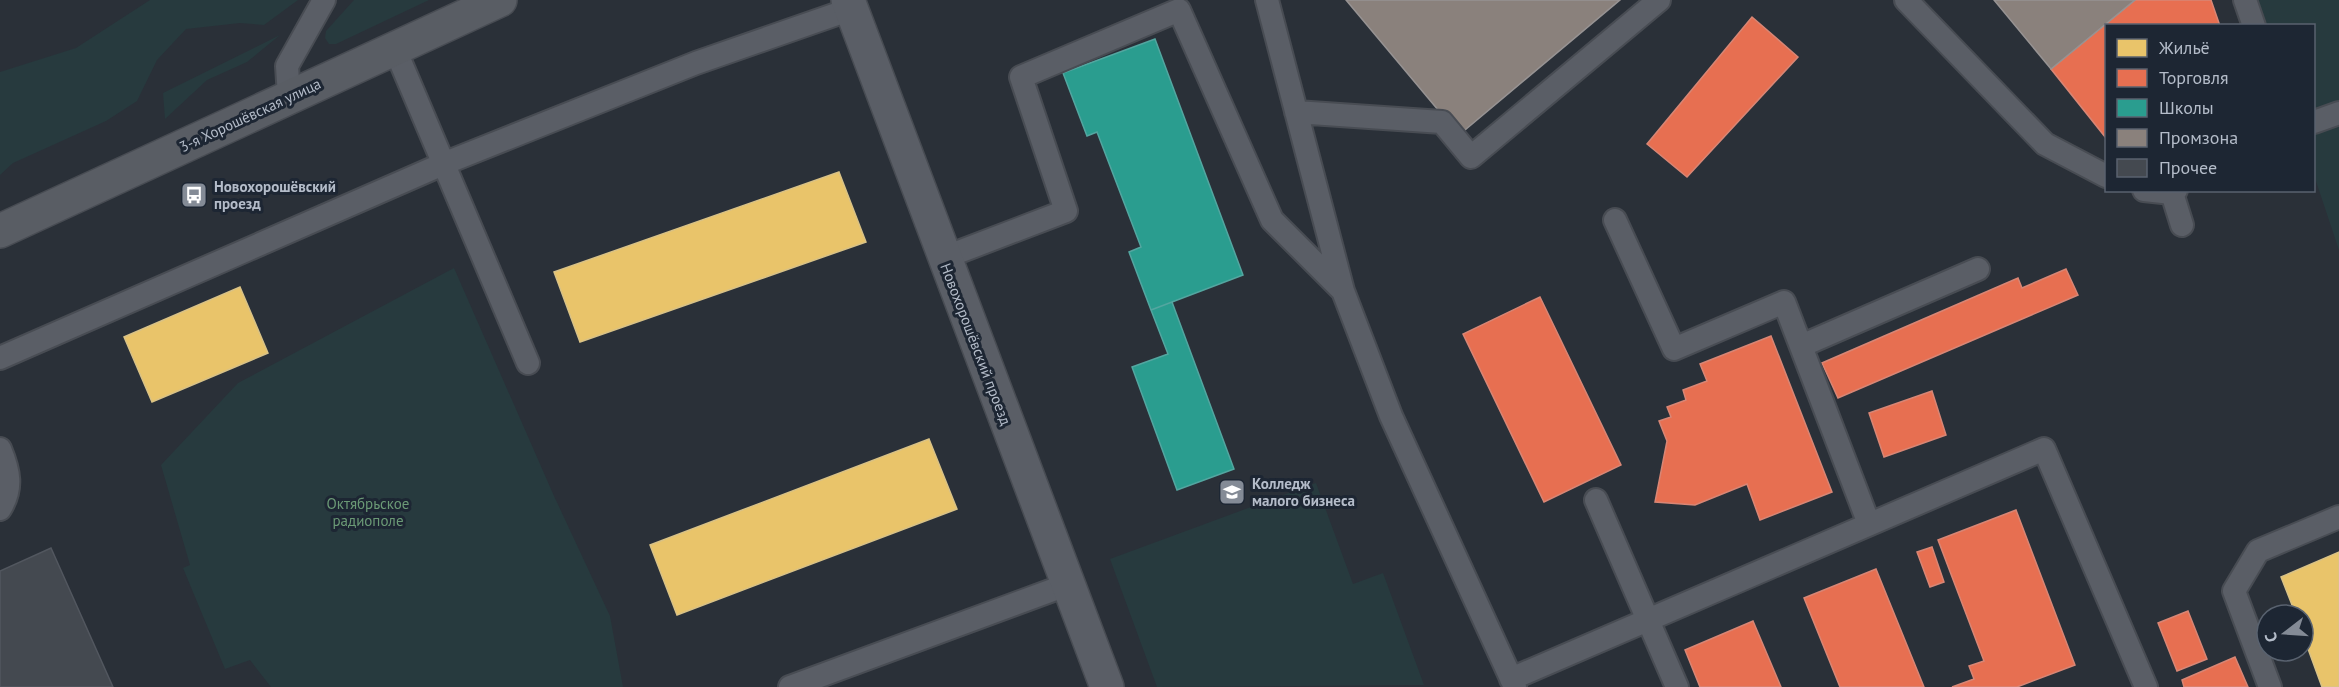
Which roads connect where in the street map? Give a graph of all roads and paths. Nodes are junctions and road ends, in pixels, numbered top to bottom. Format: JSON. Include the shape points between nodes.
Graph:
{"nodes":[{"id":1,"x":324,"y":0,"type":"edge"},
{"id":2,"x":500,"y":0,"type":"edge"},
{"id":3,"x":1267,"y":0,"type":"edge"},
{"id":4,"x":1659,"y":0,"type":"edge"},
{"id":5,"x":1906,"y":0,"type":"edge"},
{"id":6,"x":2245,"y":0,"type":"edge"},
{"id":7,"x":849,"y":4,"type":"edge"},
{"id":8,"x":2253,"y":24,"type":"edge"},
{"id":9,"x":395,"y":49,"type":"junction"},
{"id":10,"x":289,"y":96,"type":"junction"},
{"id":11,"x":1296,"y":112,"type":"junction"},
{"id":12,"x":2339,"y":112,"type":"edge"},
{"id":13,"x":2315,"y":121,"type":"edge"},
{"id":14,"x":443,"y":164,"type":"junction"},
{"id":15,"x":2105,"y":175,"type":"edge"},
{"id":16,"x":2174,"y":192,"type":"edge"},
{"id":17,"x":1615,"y":220,"type":"dead end"},
{"id":18,"x":2182,"y":225,"type":"dead end"},
{"id":19,"x":0,"y":231,"type":"edge"},
{"id":20,"x":943,"y":258,"type":"junction"},
{"id":21,"x":1978,"y":269,"type":"dead end"},
{"id":22,"x":1343,"y":291,"type":"junction"},
{"id":23,"x":1801,"y":346,"type":"junction"},
{"id":24,"x":0,"y":358,"type":"edge"},
{"id":25,"x":528,"y":363,"type":"dead end"},
{"id":26,"x":0,"y":449,"type":"edge"},
{"id":27,"x":1596,"y":500,"type":"dead end"},
{"id":28,"x":0,"y":509,"type":"edge"},
{"id":29,"x":2339,"y":517,"type":"edge"},
{"id":30,"x":1869,"y":524,"type":"junction"},
{"id":31,"x":1069,"y":584,"type":"junction"},
{"id":32,"x":1648,"y":620,"type":"junction"},
{"id":33,"x":1513,"y":683,"type":"edge"},
{"id":34,"x":790,"y":687,"type":"edge"},
{"id":35,"x":1107,"y":687,"type":"edge"},
{"id":36,"x":1677,"y":687,"type":"edge"},
{"id":37,"x":2146,"y":687,"type":"edge"},
{"id":38,"x":2270,"y":687,"type":"edge"}],
"edges":[{"from":1,"to":10,"type":"lane","via":[[287,66]]},
{"from":2,"to":9,"type":"street","name":"3-я Хорошёвская улица"},
{"from":3,"to":11,"type":"lane"},
{"from":4,"to":11,"type":"lane","via":[[1472,157],[1442,122]]},
{"from":5,"to":15,"type":"lane","via":[[2045,144]]},
{"from":6,"to":8,"type":"lane"},
{"from":7,"to":14,"type":"lane"},
{"from":7,"to":20,"type":"street","name":"Новохорошёвский проезд"},
{"from":9,"to":10,"type":"street","name":"3-я Хорошёвская улица"},
{"from":9,"to":14,"type":"lane"},
{"from":10,"to":19,"type":"street","name":"3-я Хорошёвская улица"},
{"from":11,"to":22,"type":"lane"},
{"from":12,"to":13,"type":"lane"},
{"from":14,"to":24,"type":"lane"},
{"from":14,"to":25,"type":"lane"},
{"from":16,"to":18,"type":"lane"},
{"from":17,"to":23,"type":"lane","via":[[1674,349],[1784,302]]},
{"from":20,"to":22,"type":"lane","via":[[1066,211],[1021,76],[1179,10],[1272,220]]},
{"from":20,"to":31,"type":"street","name":"Новохорошёвский проезд"},
{"from":21,"to":23,"type":"lane"},
{"from":22,"to":33,"type":"lane","via":[[1391,416]]},
{"from":23,"to":30,"type":"lane"},
{"from":26,"to":28,"type":"lane","via":[[10,488]]},
{"from":27,"to":32,"type":"lane"},
{"from":29,"to":38,"type":"lane","via":[[2258,551],[2234,591]]},
{"from":30,"to":32,"type":"lane"},
{"from":30,"to":37,"type":"lane","via":[[2044,449]]},
{"from":31,"to":34,"type":"lane"},
{"from":31,"to":35,"type":"street","name":"Новохорошёвский проезд"},
{"from":32,"to":33,"type":"lane"},
{"from":32,"to":36,"type":"lane"}]}
